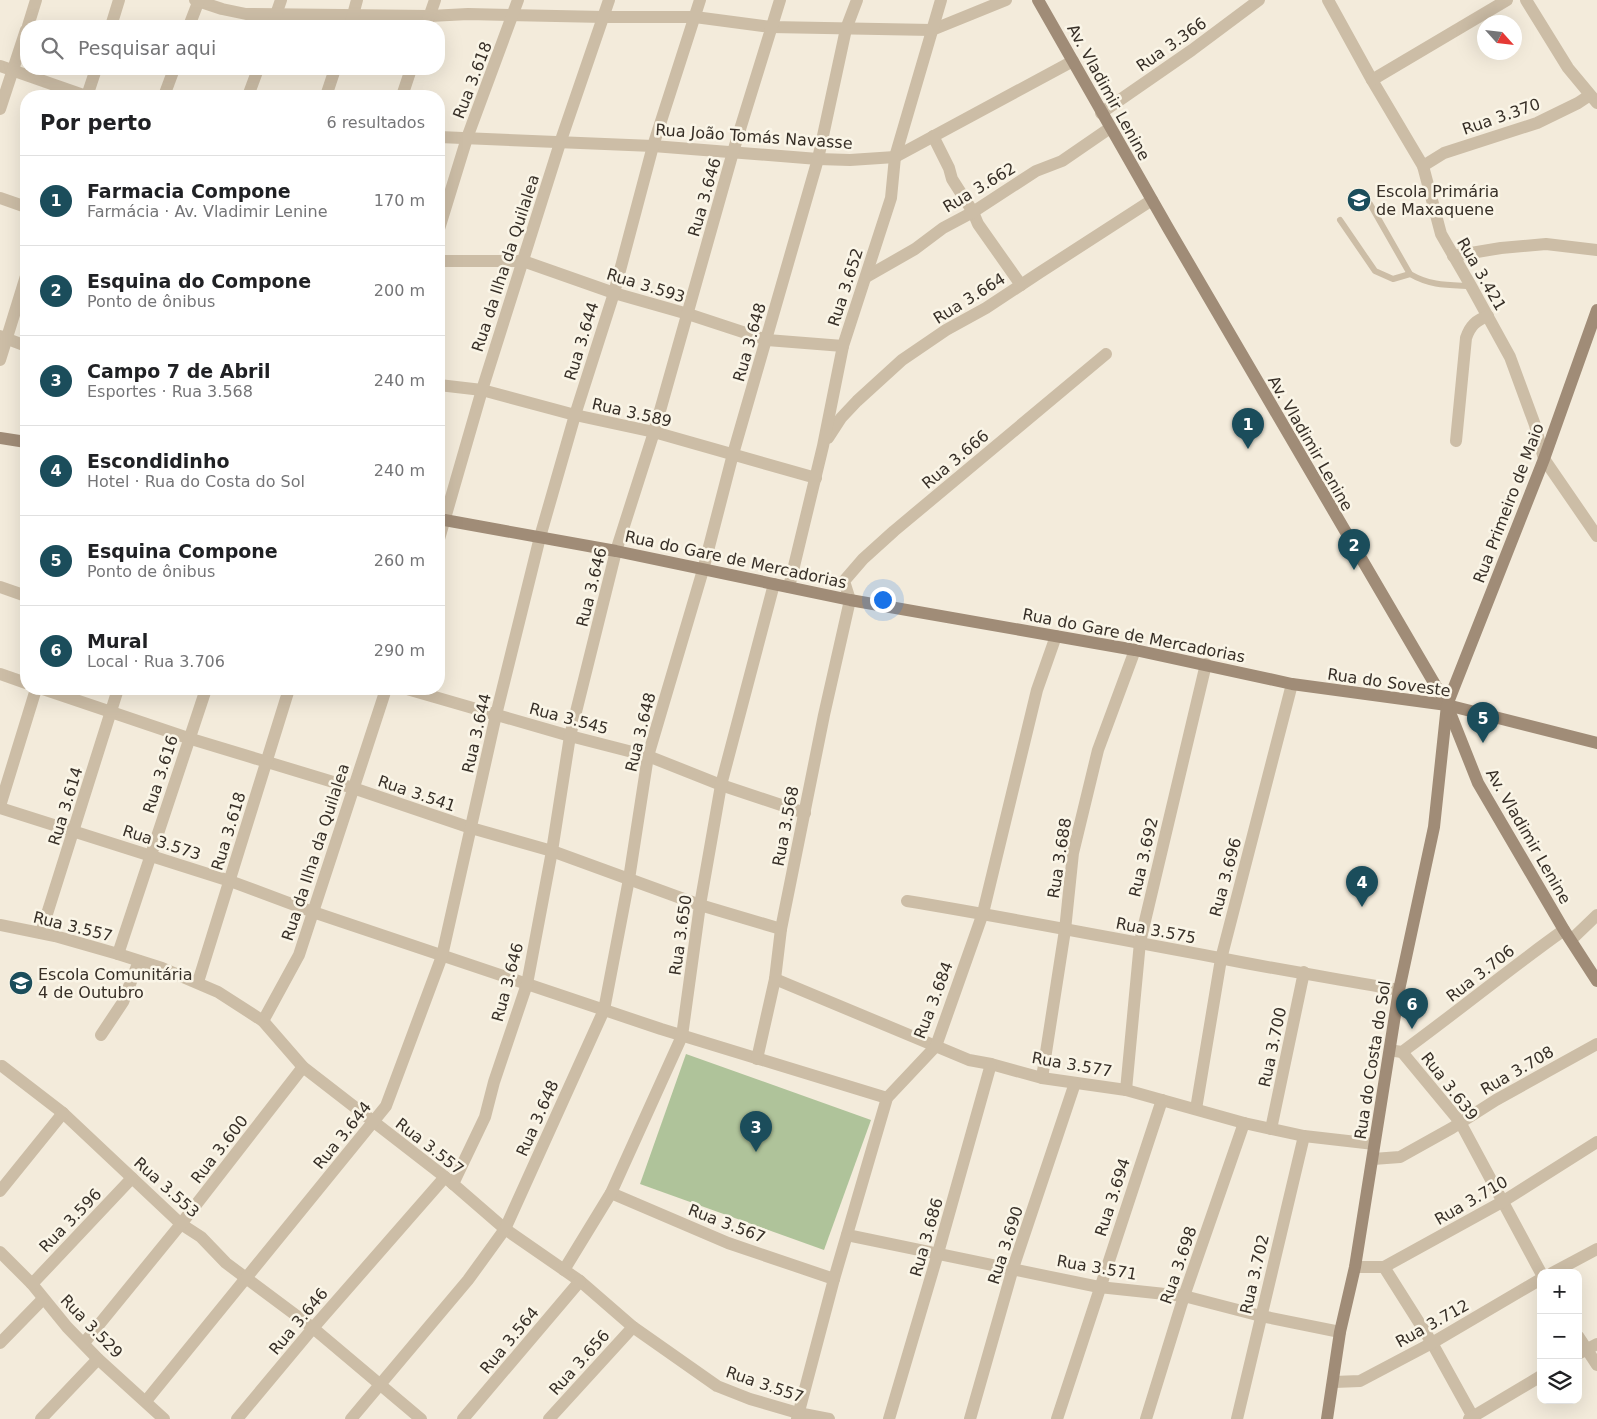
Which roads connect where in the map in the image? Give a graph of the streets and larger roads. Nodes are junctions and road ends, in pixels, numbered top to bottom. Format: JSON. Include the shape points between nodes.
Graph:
{"nodes":[{"id":1,"x":36,"y":0,"type":"edge"},
{"id":2,"x":119,"y":0,"type":"edge"},
{"id":3,"x":198,"y":0,"type":"edge"},
{"id":4,"x":281,"y":0,"type":"edge"},
{"id":5,"x":357,"y":0,"type":"edge"},
{"id":6,"x":435,"y":0,"type":"edge"},
{"id":7,"x":518,"y":0,"type":"edge"},
{"id":8,"x":609,"y":0,"type":"edge"},
{"id":9,"x":700,"y":0,"type":"edge"},
{"id":10,"x":780,"y":0,"type":"edge"},
{"id":11,"x":856,"y":0,"type":"edge"},
{"id":12,"x":941,"y":0,"type":"edge"},
{"id":13,"x":1006,"y":0,"type":"edge"},
{"id":14,"x":1038,"y":0,"type":"edge"},
{"id":15,"x":1259,"y":0,"type":"edge"},
{"id":16,"x":1328,"y":0,"type":"edge"},
{"id":17,"x":1507,"y":0,"type":"edge"},
{"id":18,"x":1526,"y":0,"type":"edge"},
{"id":19,"x":276,"y":14,"type":"junction"},
{"id":20,"x":514,"y":15,"type":"junction"},
{"id":21,"x":695,"y":17,"type":"junction"},
{"id":22,"x":604,"y":18,"type":"junction"},
{"id":23,"x":30,"y":20,"type":"edge"},
{"id":24,"x":113,"y":20,"type":"edge"},
{"id":25,"x":191,"y":20,"type":"edge"},
{"id":26,"x":274,"y":20,"type":"edge"},
{"id":27,"x":352,"y":20,"type":"edge"},
{"id":28,"x":428,"y":20,"type":"edge"},
{"id":29,"x":434,"y":20,"type":"edge"},
{"id":30,"x":770,"y":28,"type":"junction"},
{"id":31,"x":846,"y":30,"type":"junction"},
{"id":32,"x":932,"y":30,"type":"junction"},
{"id":33,"x":20,"y":48,"type":"edge"},
{"id":34,"x":1073,"y":61,"type":"junction"},
{"id":35,"x":0,"y":66,"type":"edge"},
{"id":36,"x":13,"y":70,"type":"junction"},
{"id":37,"x":20,"y":72,"type":"edge"},
{"id":38,"x":27,"y":75,"type":"edge"},
{"id":39,"x":94,"y":75,"type":"edge"},
{"id":40,"x":172,"y":75,"type":"edge"},
{"id":41,"x":256,"y":75,"type":"edge"},
{"id":42,"x":333,"y":75,"type":"edge"},
{"id":43,"x":409,"y":75,"type":"edge"},
{"id":44,"x":1372,"y":80,"type":"junction"},
{"id":45,"x":69,"y":90,"type":"edge"},
{"id":46,"x":88,"y":90,"type":"edge"},
{"id":47,"x":166,"y":90,"type":"edge"},
{"id":48,"x":250,"y":90,"type":"edge"},
{"id":49,"x":328,"y":90,"type":"edge"},
{"id":50,"x":404,"y":90,"type":"edge"},
{"id":51,"x":1593,"y":99,"type":"edge"},
{"id":52,"x":0,"y":109,"type":"edge"},
{"id":53,"x":1101,"y":113,"type":"junction"},
{"id":54,"x":1110,"y":128,"type":"junction"},
{"id":55,"x":933,"y":136,"type":"junction"},
{"id":56,"x":445,"y":137,"type":"edge"},
{"id":57,"x":467,"y":138,"type":"junction"},
{"id":58,"x":560,"y":143,"type":"junction"},
{"id":59,"x":653,"y":146,"type":"junction"},
{"id":60,"x":733,"y":152,"type":"junction"},
{"id":61,"x":895,"y":157,"type":"junction"},
{"id":62,"x":818,"y":159,"type":"junction"},
{"id":63,"x":1423,"y":166,"type":"junction"},
{"id":64,"x":0,"y":198,"type":"edge"},
{"id":65,"x":1152,"y":200,"type":"junction"},
{"id":66,"x":20,"y":205,"type":"edge"},
{"id":67,"x":445,"y":210,"type":"edge"},
{"id":68,"x":973,"y":212,"type":"junction"},
{"id":69,"x":1597,"y":250,"type":"edge"},
{"id":70,"x":1453,"y":256,"type":"junction"},
{"id":71,"x":445,"y":261,"type":"edge"},
{"id":72,"x":523,"y":262,"type":"junction"},
{"id":73,"x":866,"y":277,"type":"junction"},
{"id":74,"x":1020,"y":285,"type":"junction"},
{"id":75,"x":20,"y":292,"type":"edge"},
{"id":76,"x":614,"y":293,"type":"junction"},
{"id":77,"x":1597,"y":310,"type":"edge"},
{"id":78,"x":688,"y":314,"type":"junction"},
{"id":79,"x":1488,"y":316,"type":"junction"},
{"id":80,"x":1593,"y":334,"type":"edge"},
{"id":81,"x":3,"y":337,"type":"edge"},
{"id":82,"x":767,"y":340,"type":"junction"},
{"id":83,"x":20,"y":344,"type":"edge"},
{"id":84,"x":843,"y":346,"type":"junction"},
{"id":85,"x":1106,"y":354,"type":"dead end"},
{"id":86,"x":0,"y":360,"type":"edge"},
{"id":87,"x":445,"y":386,"type":"edge"},
{"id":88,"x":482,"y":390,"type":"junction"},
{"id":89,"x":575,"y":416,"type":"junction"},
{"id":90,"x":654,"y":432,"type":"junction"},
{"id":91,"x":0,"y":438,"type":"edge"},
{"id":92,"x":20,"y":441,"type":"edge"},
{"id":93,"x":1456,"y":441,"type":"dead end"},
{"id":94,"x":824,"y":446,"type":"junction"},
{"id":95,"x":733,"y":454,"type":"junction"},
{"id":96,"x":1544,"y":459,"type":"junction"},
{"id":97,"x":816,"y":478,"type":"junction"},
{"id":98,"x":445,"y":509,"type":"edge"},
{"id":99,"x":445,"y":520,"type":"edge"},
{"id":100,"x":1597,"y":536,"type":"edge"},
{"id":101,"x":540,"y":537,"type":"junction"},
{"id":102,"x":616,"y":551,"type":"junction"},
{"id":103,"x":703,"y":570,"type":"junction"},
{"id":104,"x":774,"y":584,"type":"junction"},
{"id":105,"x":0,"y":587,"type":"edge"},
{"id":106,"x":789,"y":587,"type":"junction"},
{"id":107,"x":20,"y":594,"type":"edge"},
{"id":108,"x":850,"y":600,"type":"junction"},
{"id":109,"x":1056,"y":636,"type":"junction"},
{"id":110,"x":1135,"y":650,"type":"junction"},
{"id":111,"x":1206,"y":664,"type":"junction"},
{"id":112,"x":0,"y":674,"type":"edge"},
{"id":113,"x":20,"y":681,"type":"edge"},
{"id":114,"x":1292,"y":684,"type":"junction"},
{"id":115,"x":34,"y":695,"type":"edge"},
{"id":116,"x":62,"y":695,"type":"edge"},
{"id":117,"x":116,"y":695,"type":"edge"},
{"id":118,"x":204,"y":695,"type":"edge"},
{"id":119,"x":287,"y":695,"type":"edge"},
{"id":120,"x":384,"y":695,"type":"edge"},
{"id":121,"x":428,"y":695,"type":"edge"},
{"id":122,"x":1447,"y":705,"type":"junction"},
{"id":123,"x":111,"y":711,"type":"junction"},
{"id":124,"x":496,"y":715,"type":"junction"},
{"id":125,"x":570,"y":736,"type":"junction"},
{"id":126,"x":188,"y":738,"type":"junction"},
{"id":127,"x":1597,"y":743,"type":"edge"},
{"id":128,"x":648,"y":756,"type":"junction"},
{"id":129,"x":266,"y":761,"type":"junction"},
{"id":130,"x":721,"y":785,"type":"junction"},
{"id":131,"x":354,"y":788,"type":"junction"},
{"id":132,"x":0,"y":807,"type":"edge"},
{"id":133,"x":805,"y":813,"type":"junction"},
{"id":134,"x":471,"y":828,"type":"junction"},
{"id":135,"x":74,"y":832,"type":"junction"},
{"id":136,"x":552,"y":851,"type":"junction"},
{"id":137,"x":152,"y":856,"type":"junction"},
{"id":138,"x":630,"y":879,"type":"junction"},
{"id":139,"x":230,"y":882,"type":"junction"},
{"id":140,"x":906,"y":901,"type":"dead end"},
{"id":141,"x":700,"y":905,"type":"junction"},
{"id":142,"x":313,"y":912,"type":"junction"},
{"id":143,"x":983,"y":913,"type":"junction"},
{"id":144,"x":1597,"y":915,"type":"edge"},
{"id":145,"x":0,"y":925,"type":"edge"},
{"id":146,"x":781,"y":929,"type":"junction"},
{"id":147,"x":1065,"y":930,"type":"junction"},
{"id":148,"x":41,"y":934,"type":"junction"},
{"id":149,"x":1568,"y":935,"type":"junction"},
{"id":150,"x":1140,"y":942,"type":"junction"},
{"id":151,"x":118,"y":954,"type":"junction"},
{"id":152,"x":442,"y":956,"type":"junction"},
{"id":153,"x":1221,"y":959,"type":"junction"},
{"id":154,"x":139,"y":961,"type":"junction"},
{"id":155,"x":1304,"y":972,"type":"junction"},
{"id":156,"x":775,"y":979,"type":"junction"},
{"id":157,"x":1597,"y":981,"type":"edge"},
{"id":158,"x":198,"y":982,"type":"junction"},
{"id":159,"x":527,"y":984,"type":"junction"},
{"id":160,"x":1399,"y":990,"type":"junction"},
{"id":161,"x":604,"y":1010,"type":"junction"},
{"id":162,"x":263,"y":1021,"type":"junction"},
{"id":163,"x":102,"y":1035,"type":"dead end"},
{"id":164,"x":682,"y":1036,"type":"junction"},
{"id":165,"x":1597,"y":1044,"type":"edge"},
{"id":166,"x":936,"y":1046,"type":"junction"},
{"id":167,"x":1396,"y":1051,"type":"junction"},
{"id":168,"x":757,"y":1058,"type":"junction"},
{"id":169,"x":992,"y":1064,"type":"junction"},
{"id":170,"x":2,"y":1066,"type":"dead end"},
{"id":171,"x":303,"y":1067,"type":"junction"},
{"id":172,"x":1042,"y":1078,"type":"junction"},
{"id":173,"x":1075,"y":1083,"type":"junction"},
{"id":174,"x":1126,"y":1090,"type":"junction"},
{"id":175,"x":887,"y":1098,"type":"junction"},
{"id":176,"x":1162,"y":1100,"type":"junction"},
{"id":177,"x":1196,"y":1109,"type":"junction"},
{"id":178,"x":62,"y":1113,"type":"junction"},
{"id":179,"x":1460,"y":1122,"type":"junction"},
{"id":180,"x":373,"y":1123,"type":"junction"},
{"id":181,"x":1244,"y":1123,"type":"junction"},
{"id":182,"x":1271,"y":1129,"type":"junction"},
{"id":183,"x":1304,"y":1136,"type":"junction"},
{"id":184,"x":1597,"y":1142,"type":"edge"},
{"id":185,"x":1374,"y":1144,"type":"junction"},
{"id":186,"x":1373,"y":1159,"type":"junction"},
{"id":187,"x":132,"y":1178,"type":"junction"},
{"id":188,"x":449,"y":1181,"type":"junction"},
{"id":189,"x":0,"y":1191,"type":"edge"},
{"id":190,"x":611,"y":1193,"type":"junction"},
{"id":191,"x":1502,"y":1202,"type":"junction"},
{"id":192,"x":181,"y":1224,"type":"junction"},
{"id":193,"x":505,"y":1229,"type":"junction"},
{"id":194,"x":847,"y":1235,"type":"junction"},
{"id":195,"x":1597,"y":1249,"type":"edge"},
{"id":196,"x":0,"y":1252,"type":"edge"},
{"id":197,"x":938,"y":1253,"type":"junction"},
{"id":198,"x":1355,"y":1267,"type":"junction"},
{"id":199,"x":1384,"y":1267,"type":"junction"},
{"id":200,"x":1013,"y":1268,"type":"junction"},
{"id":201,"x":1539,"y":1269,"type":"edge"},
{"id":202,"x":1560,"y":1269,"type":"edge"},
{"id":203,"x":564,"y":1270,"type":"junction"},
{"id":204,"x":246,"y":1279,"type":"junction"},
{"id":205,"x":834,"y":1279,"type":"junction"},
{"id":206,"x":580,"y":1281,"type":"junction"},
{"id":207,"x":1537,"y":1281,"type":"edge"},
{"id":208,"x":32,"y":1284,"type":"junction"},
{"id":209,"x":1099,"y":1287,"type":"junction"},
{"id":210,"x":1184,"y":1296,"type":"junction"},
{"id":211,"x":43,"y":1299,"type":"junction"},
{"id":212,"x":1261,"y":1316,"type":"junction"},
{"id":213,"x":633,"y":1327,"type":"junction"},
{"id":214,"x":313,"y":1328,"type":"junction"},
{"id":215,"x":1340,"y":1332,"type":"junction"},
{"id":216,"x":0,"y":1343,"type":"edge"},
{"id":217,"x":84,"y":1343,"type":"junction"},
{"id":218,"x":1432,"y":1343,"type":"junction"},
{"id":219,"x":1587,"y":1349,"type":"edge"},
{"id":220,"x":98,"y":1359,"type":"junction"},
{"id":221,"x":1597,"y":1364,"type":"edge"},
{"id":222,"x":1537,"y":1378,"type":"edge"},
{"id":223,"x":1334,"y":1382,"type":"junction"},
{"id":224,"x":380,"y":1385,"type":"junction"},
{"id":225,"x":146,"y":1402,"type":"junction"},
{"id":226,"x":797,"y":1416,"type":"edge"},
{"id":227,"x":155,"y":1417,"type":"edge"},
{"id":228,"x":1472,"y":1418,"type":"edge"},
{"id":229,"x":41,"y":1419,"type":"edge"},
{"id":230,"x":237,"y":1419,"type":"edge"},
{"id":231,"x":351,"y":1419,"type":"edge"},
{"id":232,"x":422,"y":1419,"type":"edge"},
{"id":233,"x":463,"y":1419,"type":"edge"},
{"id":234,"x":550,"y":1419,"type":"edge"},
{"id":235,"x":828,"y":1419,"type":"edge"},
{"id":236,"x":889,"y":1419,"type":"edge"},
{"id":237,"x":970,"y":1419,"type":"edge"},
{"id":238,"x":1057,"y":1419,"type":"edge"},
{"id":239,"x":1146,"y":1419,"type":"edge"},
{"id":240,"x":1238,"y":1419,"type":"edge"},
{"id":241,"x":1327,"y":1419,"type":"edge"}],
"edges":[{"from":1,"to":23,"type":"street"},
{"from":2,"to":24,"type":"street"},
{"from":3,"to":19,"type":"street","via":[[246,14]]},
{"from":3,"to":25,"type":"street"},
{"from":4,"to":19,"type":"street"},
{"from":5,"to":27,"type":"street"},
{"from":6,"to":28,"type":"street"},
{"from":7,"to":20,"type":"street","name":"Rua 3.618"},
{"from":8,"to":22,"type":"street","name":"Rua da Ilha da Quilalea"},
{"from":9,"to":21,"type":"street","name":"Rua 3.644"},
{"from":10,"to":30,"type":"street","name":"Rua 3.646"},
{"from":11,"to":31,"type":"street","name":"Rua 3.648"},
{"from":12,"to":32,"type":"street","name":"Rua 3.652"},
{"from":13,"to":32,"type":"street"},
{"from":14,"to":34,"type":"street","name":"Av. Vladimir Lenine"},
{"from":15,"to":53,"type":"street","name":"Rua 3.366"},
{"from":16,"to":44,"type":"street","name":"Rua 3.421"},
{"from":17,"to":44,"type":"street"},
{"from":18,"to":51,"type":"street","via":[[1568,68]]},
{"from":19,"to":26,"type":"street"},
{"from":19,"to":27,"type":"street"},
{"from":20,"to":22,"type":"street"},
{"from":20,"to":29,"type":"street","via":[[468,14]]},
{"from":20,"to":57,"type":"street","name":"Rua 3.618"},
{"from":21,"to":22,"type":"street"},
{"from":21,"to":30,"type":"street"},
{"from":21,"to":59,"type":"street","name":"Rua 3.644"},
{"from":22,"to":58,"type":"street","name":"Rua da Ilha da Quilalea"},
{"from":30,"to":31,"type":"street"},
{"from":30,"to":60,"type":"street","name":"Rua 3.646"},
{"from":31,"to":32,"type":"street"},
{"from":31,"to":62,"type":"street","name":"Rua 3.648"},
{"from":32,"to":61,"type":"street","name":"Rua 3.652"},
{"from":33,"to":36,"type":"street"},
{"from":34,"to":53,"type":"street","name":"Av. Vladimir Lenine"},
{"from":34,"to":55,"type":"street","name":"Rua João Tomás Navasse"},
{"from":35,"to":36,"type":"street"},
{"from":36,"to":37,"type":"street"},
{"from":36,"to":52,"type":"street"},
{"from":38,"to":45,"type":"street"},
{"from":39,"to":46,"type":"street"},
{"from":40,"to":47,"type":"street"},
{"from":41,"to":48,"type":"street"},
{"from":42,"to":49,"type":"street"},
{"from":43,"to":50,"type":"street"},
{"from":44,"to":63,"type":"street","name":"Rua 3.421"},
{"from":51,"to":63,"type":"street","name":"Rua 3.370","via":[[1537,123],[1444,153]]},
{"from":53,"to":54,"type":"street","name":"Av. Vladimir Lenine"},
{"from":54,"to":65,"type":"street","name":"Av. Vladimir Lenine"},
{"from":54,"to":68,"type":"street","name":"Rua 3.662","via":[[1062,161],[1036,172]]},
{"from":55,"to":61,"type":"street","name":"Rua João Tomás Navasse"},
{"from":55,"to":68,"type":"street","via":[[952,179]]},
{"from":56,"to":57,"type":"street","name":"Rua João Tomás Navasse"},
{"from":57,"to":58,"type":"street","name":"Rua João Tomás Navasse"},
{"from":57,"to":67,"type":"street","name":"Rua 3.618"},
{"from":58,"to":59,"type":"street","name":"Rua João Tomás Navasse"},
{"from":58,"to":72,"type":"street","name":"Rua da Ilha da Quilalea"},
{"from":59,"to":60,"type":"street","name":"Rua João Tomás Navasse"},
{"from":59,"to":76,"type":"street","name":"Rua 3.644"},
{"from":60,"to":62,"type":"street","name":"Rua João Tomás Navasse"},
{"from":60,"to":78,"type":"street","name":"Rua 3.646"},
{"from":61,"to":62,"type":"street","name":"Rua João Tomás Navasse"},
{"from":61,"to":73,"type":"street","name":"Rua 3.652","via":[[891,198]]},
{"from":62,"to":82,"type":"street","name":"Rua 3.648"},
{"from":63,"to":70,"type":"street","name":"Rua 3.421","via":[[1441,234]]},
{"from":64,"to":66,"type":"street"},
{"from":65,"to":74,"type":"street","name":"Rua 3.664"},
{"from":65,"to":122,"type":"street","name":"Av. Vladimir Lenine"},
{"from":68,"to":73,"type":"street","name":"Rua 3.662"},
{"from":68,"to":74,"type":"street"},
{"from":69,"to":70,"type":"street","via":[[1546,244]]},
{"from":70,"to":79,"type":"street","name":"Rua 3.421"},
{"from":71,"to":72,"type":"street","name":"Rua 3.593"},
{"from":72,"to":76,"type":"street","name":"Rua 3.593"},
{"from":72,"to":88,"type":"street","name":"Rua da Ilha da Quilalea"},
{"from":73,"to":84,"type":"street","name":"Rua 3.652"},
{"from":74,"to":94,"type":"street","name":"Rua 3.664","via":[[902,360],[841,418]]},
{"from":75,"to":81,"type":"street"},
{"from":76,"to":78,"type":"street","name":"Rua 3.593"},
{"from":76,"to":89,"type":"street","name":"Rua 3.644"},
{"from":77,"to":80,"type":"street","name":"Rua Primeiro de Maio"},
{"from":78,"to":82,"type":"street","name":"Rua 3.593"},
{"from":78,"to":90,"type":"street","name":"Rua 3.646"},
{"from":79,"to":93,"type":"street","via":[[1479,319],[1468,330]]},
{"from":79,"to":96,"type":"street","name":"Rua 3.421","via":[[1510,357]]},
{"from":80,"to":96,"type":"street","name":"Rua Primeiro de Maio"},
{"from":81,"to":83,"type":"street"},
{"from":81,"to":86,"type":"street"},
{"from":82,"to":84,"type":"street","name":"Rua 3.593"},
{"from":82,"to":95,"type":"street","name":"Rua 3.648"},
{"from":84,"to":94,"type":"street","name":"Rua 3.652"},
{"from":85,"to":108,"type":"street","name":"Rua 3.666","via":[[863,560],[844,581]]},
{"from":87,"to":88,"type":"street","name":"Rua 3.589"},
{"from":88,"to":89,"type":"street","name":"Rua 3.589"},
{"from":88,"to":98,"type":"street","name":"Rua da Ilha da Quilalea"},
{"from":89,"to":90,"type":"street","name":"Rua 3.589"},
{"from":89,"to":101,"type":"street","name":"Rua 3.644"},
{"from":90,"to":95,"type":"street","name":"Rua 3.589"},
{"from":90,"to":102,"type":"street","name":"Rua 3.646"},
{"from":91,"to":92,"type":"street"},
{"from":94,"to":97,"type":"street","name":"Rua 3.652"},
{"from":95,"to":97,"type":"street","name":"Rua 3.589"},
{"from":95,"to":103,"type":"street","name":"Rua 3.648"},
{"from":96,"to":100,"type":"street","name":"Rua 3.421"},
{"from":96,"to":122,"type":"street","name":"Rua Primeiro de Maio"},
{"from":97,"to":106,"type":"street","name":"Rua 3.652"},
{"from":99,"to":101,"type":"street","name":"Rua do Gare de Mercadorias"},
{"from":101,"to":102,"type":"street","name":"Rua do Gare de Mercadorias"},
{"from":101,"to":124,"type":"street","name":"Rua 3.644"},
{"from":102,"to":103,"type":"street","name":"Rua do Gare de Mercadorias"},
{"from":102,"to":125,"type":"street","name":"Rua 3.646"},
{"from":103,"to":104,"type":"street","name":"Rua do Gare de Mercadorias"},
{"from":103,"to":128,"type":"street","name":"Rua 3.648"},
{"from":104,"to":106,"type":"street","name":"Rua do Gare de Mercadorias"},
{"from":104,"to":130,"type":"street","name":"Rua 3.650"},
{"from":105,"to":107,"type":"street"},
{"from":106,"to":108,"type":"street","name":"Rua do Gare de Mercadorias"},
{"from":108,"to":109,"type":"street","name":"Rua do Gare de Mercadorias"},
{"from":108,"to":133,"type":"street","name":"Rua 3.568"},
{"from":109,"to":110,"type":"street","name":"Rua do Gare de Mercadorias"},
{"from":109,"to":143,"type":"street","name":"Rua 3.684","via":[[1037,690]]},
{"from":110,"to":111,"type":"street","name":"Rua do Gare de Mercadorias"},
{"from":110,"to":147,"type":"street","name":"Rua 3.688","via":[[1098,750],[1073,853]]},
{"from":111,"to":114,"type":"street","name":"Rua do Gare de Mercadorias"},
{"from":111,"to":150,"type":"street","name":"Rua 3.692"},
{"from":112,"to":113,"type":"street"},
{"from":114,"to":122,"type":"street","name":"Rua do Soveste"},
{"from":114,"to":153,"type":"street","name":"Rua 3.696"},
{"from":115,"to":132,"type":"street"},
{"from":116,"to":123,"type":"street","name":"Rua 3.541"},
{"from":117,"to":123,"type":"street","name":"Rua 3.614"},
{"from":118,"to":126,"type":"street","name":"Rua 3.616"},
{"from":119,"to":129,"type":"street","name":"Rua 3.618"},
{"from":120,"to":131,"type":"street","name":"Rua da Ilha da Quilalea"},
{"from":121,"to":124,"type":"street","name":"Rua 3.545"},
{"from":122,"to":127,"type":"street","name":"Rua do Soveste"},
{"from":122,"to":149,"type":"street","name":"Av. Vladimir Lenine","via":[[1478,783]]},
{"from":122,"to":160,"type":"street","name":"Rua do Costa do Sol","via":[[1434,827]]},
{"from":123,"to":126,"type":"street","name":"Rua 3.541"},
{"from":123,"to":135,"type":"street","name":"Rua 3.614"},
{"from":124,"to":125,"type":"street","name":"Rua 3.545"},
{"from":124,"to":134,"type":"street","name":"Rua 3.644"},
{"from":125,"to":128,"type":"street","name":"Rua 3.545"},
{"from":125,"to":136,"type":"street","name":"Rua 3.646"},
{"from":126,"to":129,"type":"street","name":"Rua 3.541"},
{"from":126,"to":137,"type":"street","name":"Rua 3.616"},
{"from":128,"to":130,"type":"street","name":"Rua 3.545"},
{"from":128,"to":138,"type":"street","name":"Rua 3.648"},
{"from":129,"to":131,"type":"street","name":"Rua 3.541"},
{"from":129,"to":139,"type":"street","name":"Rua 3.618"},
{"from":130,"to":133,"type":"street","name":"Rua 3.545"},
{"from":130,"to":141,"type":"street","name":"Rua 3.650"},
{"from":131,"to":134,"type":"street","name":"Rua 3.541"},
{"from":131,"to":142,"type":"street","name":"Rua da Ilha da Quilalea"},
{"from":132,"to":135,"type":"street","name":"Rua 3.573"},
{"from":133,"to":146,"type":"street","name":"Rua 3.568"},
{"from":134,"to":136,"type":"street","name":"Rua 3.541"},
{"from":134,"to":152,"type":"street","name":"Rua 3.644"},
{"from":135,"to":137,"type":"street","name":"Rua 3.573"},
{"from":135,"to":148,"type":"street","name":"Rua 3.614"},
{"from":136,"to":138,"type":"street","name":"Rua 3.541"},
{"from":136,"to":159,"type":"street","name":"Rua 3.646"},
{"from":137,"to":139,"type":"street","name":"Rua 3.573"},
{"from":137,"to":151,"type":"street","name":"Rua 3.616"},
{"from":138,"to":141,"type":"street","name":"Rua 3.541"},
{"from":138,"to":161,"type":"street","name":"Rua 3.648"},
{"from":139,"to":142,"type":"street","name":"Rua 3.573"},
{"from":139,"to":158,"type":"street","name":"Rua 3.618"},
{"from":140,"to":143,"type":"street","name":"Rua 3.575"},
{"from":141,"to":146,"type":"street","name":"Rua 3.541"},
{"from":141,"to":164,"type":"street","name":"Rua 3.650"},
{"from":142,"to":152,"type":"street","name":"Rua 3.573"},
{"from":142,"to":162,"type":"street","name":"Rua da Ilha da Quilalea","via":[[299,954]]},
{"from":143,"to":147,"type":"street","name":"Rua 3.575"},
{"from":143,"to":166,"type":"street","name":"Rua 3.684"},
{"from":144,"to":149,"type":"street","name":"Rua 3.706"},
{"from":145,"to":148,"type":"street","name":"Rua 3.557"},
{"from":146,"to":156,"type":"street","name":"Rua 3.568"},
{"from":147,"to":150,"type":"street","name":"Rua 3.575"},
{"from":147,"to":172,"type":"street","name":"Rua 3.688"},
{"from":148,"to":151,"type":"street","name":"Rua 3.557"},
{"from":149,"to":157,"type":"street","name":"Av. Vladimir Lenine"},
{"from":149,"to":167,"type":"street","name":"Rua 3.706","via":[[1517,964],[1449,1018]]},
{"from":150,"to":153,"type":"street","name":"Rua 3.575"},
{"from":150,"to":174,"type":"street","name":"Rua 3.692"},
{"from":151,"to":154,"type":"street","name":"Rua 3.557"},
{"from":152,"to":159,"type":"street","name":"Rua 3.573"},
{"from":152,"to":180,"type":"street","name":"Rua 3.644","via":[[386,1106]]},
{"from":153,"to":155,"type":"street","name":"Rua 3.575"},
{"from":153,"to":177,"type":"street","name":"Rua 3.696"},
{"from":154,"to":158,"type":"street","name":"Rua 3.557"},
{"from":154,"to":163,"type":"street","via":[[123,1002]]},
{"from":155,"to":160,"type":"street","name":"Rua 3.575"},
{"from":155,"to":182,"type":"street","name":"Rua 3.700"},
{"from":156,"to":166,"type":"street","name":"Rua 3.577"},
{"from":156,"to":168,"type":"street","name":"Rua 3.568"},
{"from":158,"to":162,"type":"street","name":"Rua 3.557"},
{"from":159,"to":161,"type":"street","name":"Rua 3.573"},
{"from":159,"to":188,"type":"street","name":"Rua 3.646","via":[[485,1117]]},
{"from":160,"to":167,"type":"street","name":"Rua do Costa do Sol"},
{"from":161,"to":164,"type":"street","name":"Rua 3.573"},
{"from":161,"to":193,"type":"street","name":"Rua 3.648"},
{"from":162,"to":171,"type":"street","name":"Rua 3.557"},
{"from":164,"to":168,"type":"street","name":"Rua 3.573"},
{"from":164,"to":190,"type":"street","name":"Rua 3.650"},
{"from":165,"to":179,"type":"street","name":"Rua 3.708"},
{"from":166,"to":169,"type":"street","name":"Rua 3.577","via":[[969,1060]]},
{"from":166,"to":175,"type":"street","name":"Rua 3.684"},
{"from":167,"to":179,"type":"street","name":"Rua 3.639"},
{"from":167,"to":185,"type":"street","name":"Rua do Costa do Sol"},
{"from":168,"to":175,"type":"street","name":"Rua 3.573"},
{"from":169,"to":172,"type":"street","name":"Rua 3.577"},
{"from":169,"to":197,"type":"street","name":"Rua 3.686"},
{"from":170,"to":178,"type":"street","name":"Rua 3.553"},
{"from":171,"to":180,"type":"street","name":"Rua 3.557"},
{"from":171,"to":192,"type":"street","name":"Rua 3.600"},
{"from":172,"to":173,"type":"street","name":"Rua 3.577"},
{"from":173,"to":174,"type":"street","name":"Rua 3.577"},
{"from":173,"to":200,"type":"street","name":"Rua 3.690"},
{"from":174,"to":176,"type":"street","name":"Rua 3.577"},
{"from":175,"to":194,"type":"street","name":"Rua 3.684"},
{"from":176,"to":177,"type":"street","name":"Rua 3.577"},
{"from":176,"to":209,"type":"street","name":"Rua 3.694"},
{"from":177,"to":181,"type":"street","name":"Rua 3.577"},
{"from":178,"to":187,"type":"street","name":"Rua 3.553"},
{"from":178,"to":189,"type":"street"},
{"from":179,"to":186,"type":"street","name":"Rua 3.708","via":[[1400,1157]]},
{"from":179,"to":191,"type":"street","name":"Rua 3.639"},
{"from":180,"to":188,"type":"street","name":"Rua 3.557"},
{"from":180,"to":204,"type":"street","name":"Rua 3.644"},
{"from":181,"to":182,"type":"street","name":"Rua 3.577"},
{"from":181,"to":210,"type":"street","name":"Rua 3.698"},
{"from":182,"to":183,"type":"street","name":"Rua 3.577"},
{"from":183,"to":185,"type":"street","name":"Rua 3.577"},
{"from":183,"to":212,"type":"street","name":"Rua 3.702"},
{"from":184,"to":191,"type":"street","name":"Rua 3.710"},
{"from":185,"to":186,"type":"street","name":"Rua do Costa do Sol"},
{"from":186,"to":198,"type":"street","name":"Rua do Costa do Sol"},
{"from":187,"to":192,"type":"street","name":"Rua 3.553"},
{"from":187,"to":208,"type":"street","name":"Rua 3.596"},
{"from":188,"to":193,"type":"street","name":"Rua 3.557"},
{"from":188,"to":214,"type":"street","name":"Rua 3.646"},
{"from":190,"to":203,"type":"street","name":"Rua 3.650"},
{"from":190,"to":205,"type":"street","name":"Rua 3.567","via":[[728,1243]]},
{"from":191,"to":199,"type":"street","name":"Rua 3.710"},
{"from":191,"to":201,"type":"street","name":"Rua 3.639"},
{"from":192,"to":204,"type":"street","name":"Rua 3.553","via":[[201,1237]]},
{"from":192,"to":217,"type":"street","name":"Rua 3.600"},
{"from":193,"to":203,"type":"street","name":"Rua 3.557"},
{"from":193,"to":224,"type":"street","name":"Rua 3.648","via":[[468,1280]]},
{"from":194,"to":197,"type":"street","name":"Rua 3.571"},
{"from":194,"to":205,"type":"street","name":"Rua 3.684"},
{"from":195,"to":202,"type":"street"},
{"from":196,"to":208,"type":"street","name":"Rua 3.529"},
{"from":197,"to":200,"type":"street","name":"Rua 3.571"},
{"from":197,"to":236,"type":"street","name":"Rua 3.686"},
{"from":198,"to":199,"type":"street","name":"Rua 3.710"},
{"from":198,"to":215,"type":"street","name":"Rua do Costa do Sol"},
{"from":199,"to":218,"type":"street"},
{"from":200,"to":209,"type":"street","name":"Rua 3.571"},
{"from":200,"to":237,"type":"street","name":"Rua 3.690"},
{"from":203,"to":206,"type":"street","name":"Rua 3.557"},
{"from":204,"to":214,"type":"street","name":"Rua 3.553"},
{"from":204,"to":225,"type":"street","name":"Rua 3.644"},
{"from":205,"to":226,"type":"street","name":"Rua 3.684"},
{"from":206,"to":213,"type":"street","name":"Rua 3.557"},
{"from":206,"to":233,"type":"street","name":"Rua 3.564"},
{"from":207,"to":218,"type":"street","name":"Rua 3.712"},
{"from":208,"to":211,"type":"street","name":"Rua 3.529"},
{"from":209,"to":210,"type":"street","name":"Rua 3.571"},
{"from":209,"to":238,"type":"street","name":"Rua 3.694"},
{"from":210,"to":212,"type":"street","name":"Rua 3.571"},
{"from":210,"to":239,"type":"street","name":"Rua 3.698"},
{"from":211,"to":216,"type":"street"},
{"from":211,"to":217,"type":"street","name":"Rua 3.529"},
{"from":212,"to":215,"type":"street","name":"Rua 3.571"},
{"from":212,"to":240,"type":"street","name":"Rua 3.702"},
{"from":213,"to":226,"type":"street","name":"Rua 3.557","via":[[717,1386]]},
{"from":213,"to":234,"type":"street","name":"Rua 3.656"},
{"from":214,"to":224,"type":"street","name":"Rua 3.553"},
{"from":214,"to":230,"type":"street","name":"Rua 3.646"},
{"from":215,"to":223,"type":"street","name":"Rua do Costa do Sol"},
{"from":217,"to":220,"type":"street","name":"Rua 3.529"},
{"from":218,"to":223,"type":"street","name":"Rua 3.712","via":[[1360,1381]]},
{"from":218,"to":228,"type":"street"},
{"from":219,"to":221,"type":"street"},
{"from":220,"to":225,"type":"street","name":"Rua 3.529"},
{"from":220,"to":229,"type":"street"},
{"from":222,"to":228,"type":"street"},
{"from":223,"to":241,"type":"street","name":"Rua do Costa do Sol"},
{"from":224,"to":231,"type":"street","name":"Rua 3.648"},
{"from":224,"to":232,"type":"street","name":"Rua 3.553"},
{"from":225,"to":227,"type":"street","name":"Rua 3.529"},
{"from":226,"to":235,"type":"street","name":"Rua 3.557"}]}
